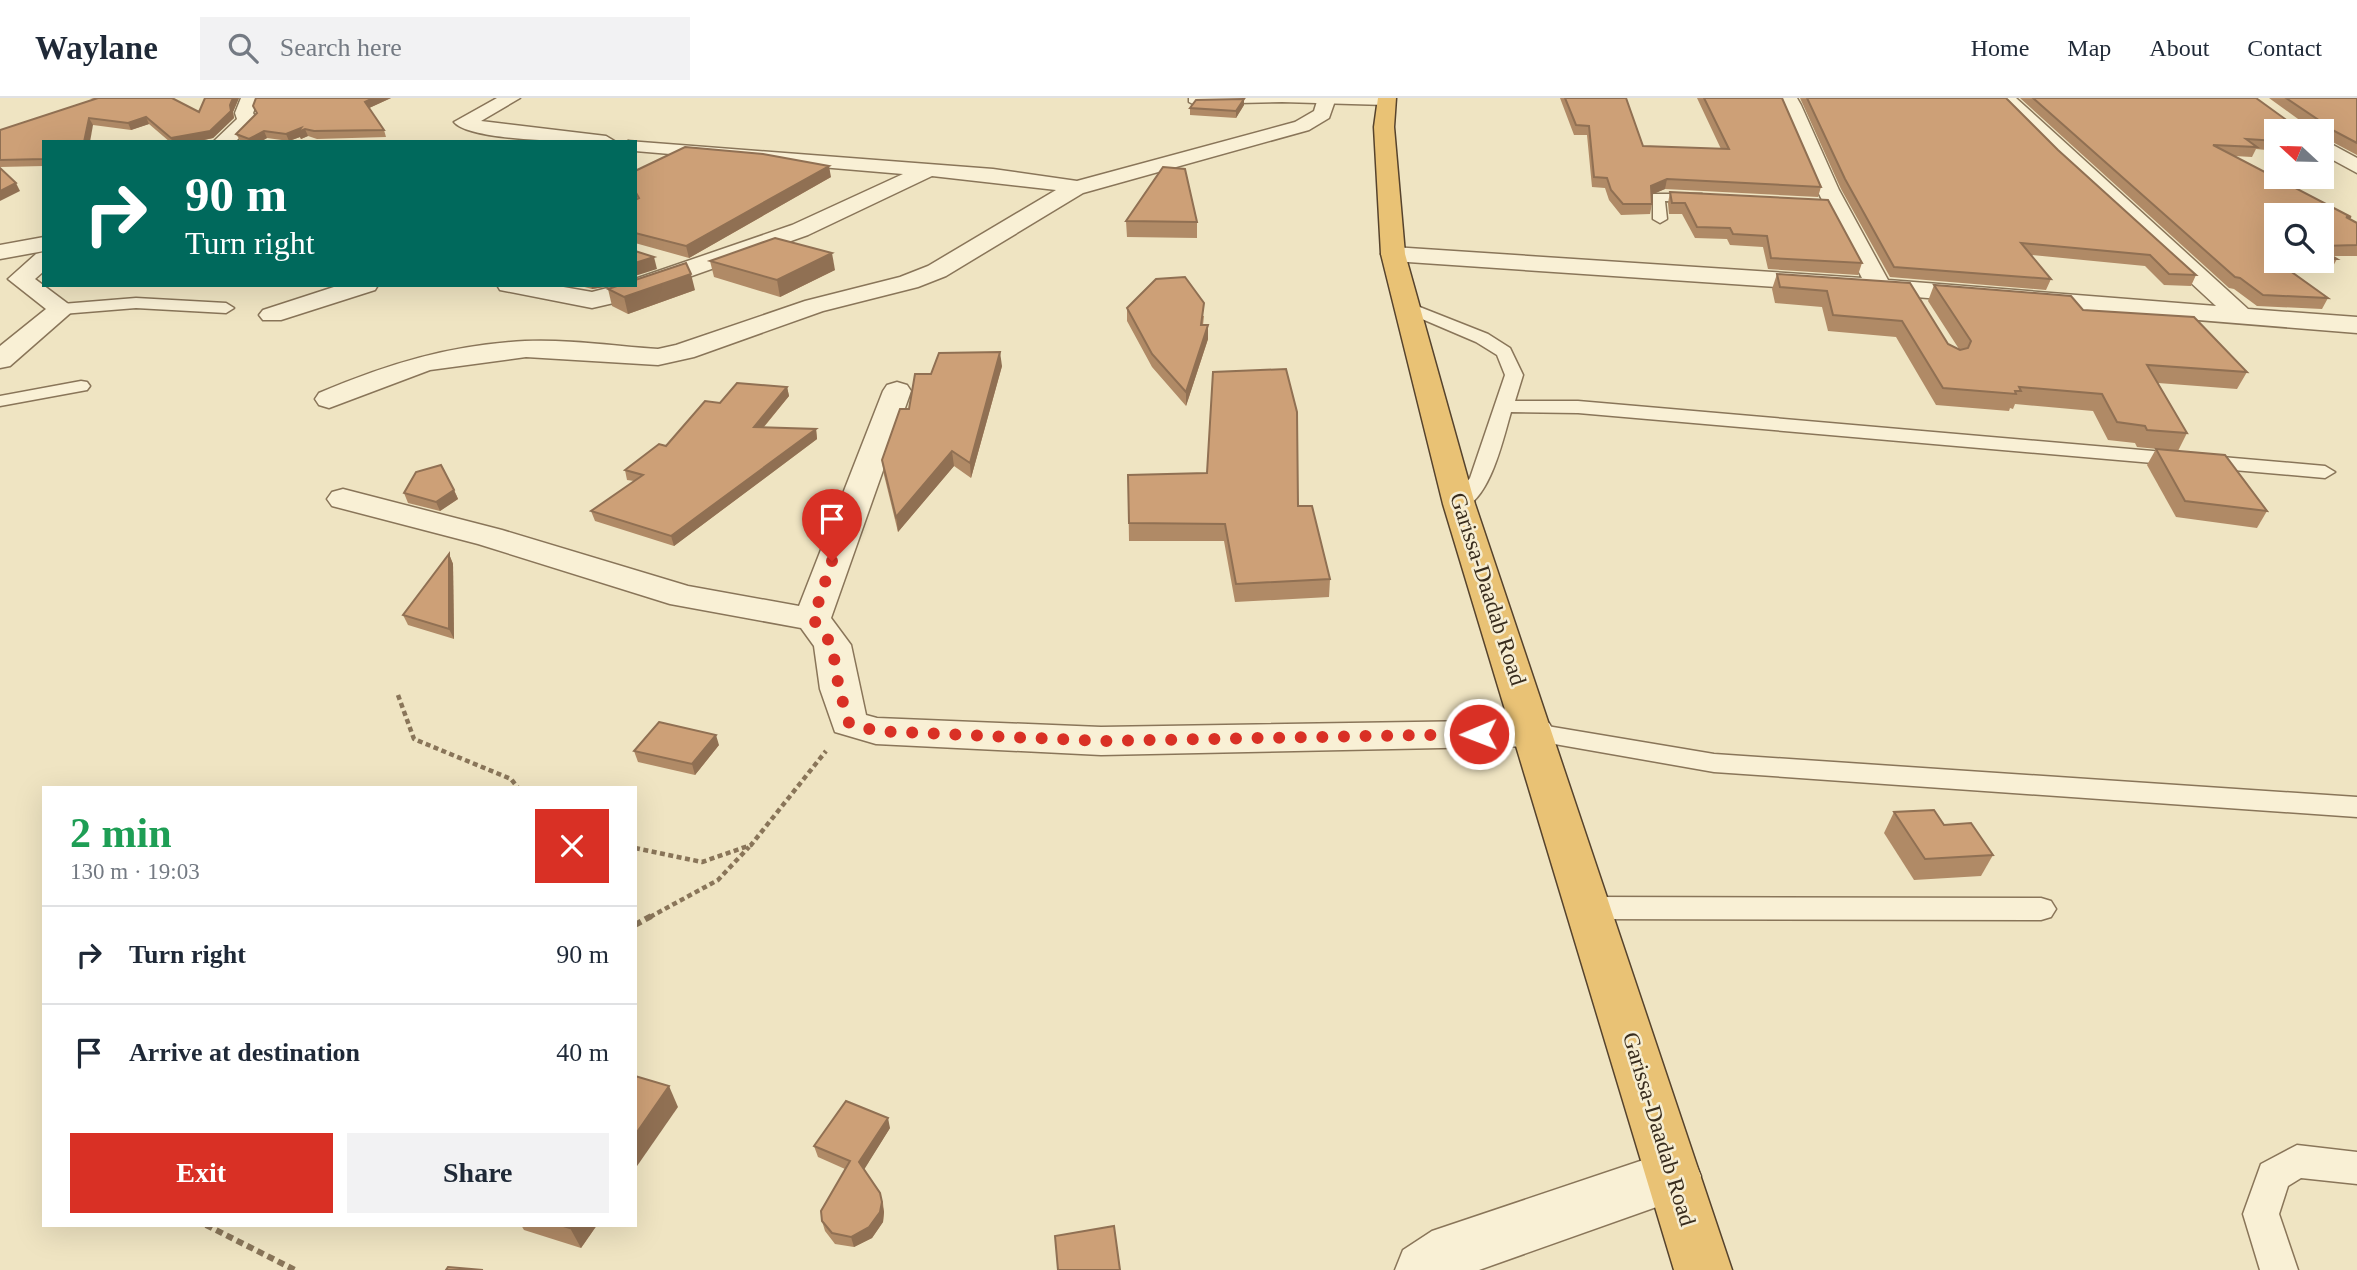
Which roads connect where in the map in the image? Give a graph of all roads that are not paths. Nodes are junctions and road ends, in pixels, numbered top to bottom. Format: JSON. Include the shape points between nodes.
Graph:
{"nodes":[{"id":1,"x":250,"y":98,"type":"edge"},
{"id":2,"x":511,"y":98,"type":"edge"},
{"id":3,"x":1787,"y":98,"type":"edge"},
{"id":4,"x":2006,"y":98,"type":"edge"},
{"id":5,"x":1327,"y":99,"type":"edge"},
{"id":6,"x":1193,"y":100,"type":"edge"},
{"id":7,"x":1386,"y":100,"type":"edge"},
{"id":8,"x":536,"y":139,"type":"edge"},
{"id":9,"x":225,"y":140,"type":"edge"},
{"id":10,"x":559,"y":140,"type":"edge"},
{"id":11,"x":639,"y":147,"type":"edge"},
{"id":12,"x":2334,"y":153,"type":"edge"},
{"id":13,"x":2357,"y":167,"type":"edge"},
{"id":14,"x":929,"y":170,"type":"junction"},
{"id":15,"x":1077,"y":187,"type":"junction"},
{"id":16,"x":1717,"y":199,"type":"edge"},
{"id":17,"x":1660,"y":219,"type":"dead end"},
{"id":18,"x":42,"y":244,"type":"edge"},
{"id":19,"x":0,"y":252,"type":"edge"},
{"id":20,"x":1392,"y":254,"type":"junction"},
{"id":21,"x":646,"y":256,"type":"edge"},
{"id":22,"x":42,"y":261,"type":"edge"},
{"id":23,"x":691,"y":269,"type":"junction"},
{"id":24,"x":637,"y":286,"type":"edge"},
{"id":25,"x":360,"y":287,"type":"edge"},
{"id":26,"x":520,"y":287,"type":"edge"},
{"id":27,"x":634,"y":287,"type":"edge"},
{"id":28,"x":1879,"y":287,"type":"junction"},
{"id":29,"x":1909,"y":289,"type":"junction"},
{"id":30,"x":1407,"y":307,"type":"junction"},
{"id":31,"x":226,"y":308,"type":"dead end"},
{"id":32,"x":61,"y":309,"type":"junction"},
{"id":33,"x":1923,"y":312,"type":"edge"},
{"id":34,"x":272,"y":315,"type":"dead end"},
{"id":35,"x":2241,"y":316,"type":"junction"},
{"id":36,"x":2357,"y":325,"type":"edge"},
{"id":37,"x":0,"y":360,"type":"edge"},
{"id":38,"x":81,"y":386,"type":"dead end"},
{"id":39,"x":897,"y":391,"type":"dead end"},
{"id":40,"x":330,"y":399,"type":"dead end"},
{"id":41,"x":0,"y":401,"type":"edge"},
{"id":42,"x":1506,"y":406,"type":"junction"},
{"id":43,"x":2325,"y":472,"type":"dead end"},
{"id":44,"x":343,"y":499,"type":"dead end"},
{"id":45,"x":1459,"y":504,"type":"junction"},
{"id":46,"x":813,"y":619,"type":"junction"},
{"id":47,"x":1535,"y":733,"type":"junction"},
{"id":48,"x":2357,"y":807,"type":"edge"},
{"id":49,"x":1589,"y":908,"type":"junction"},
{"id":50,"x":2041,"y":909,"type":"dead end"},
{"id":51,"x":2357,"y":1168,"type":"edge"},
{"id":52,"x":1673,"y":1176,"type":"junction"},
{"id":53,"x":1424,"y":1270,"type":"edge"},
{"id":54,"x":1703,"y":1270,"type":"edge"},
{"id":55,"x":2279,"y":1270,"type":"edge"}],
"edges":[{"from":1,"to":9,"type":"street","via":[[244,113],[247,120]]},
{"from":2,"to":8,"type":"street","via":[[464,122]]},
{"from":3,"to":28,"type":"street","via":[[1796,110],[1829,205]]},
{"from":4,"to":35,"type":"street"},
{"from":5,"to":6,"type":"lane"},
{"from":5,"to":7,"type":"lane"},
{"from":5,"to":15,"type":"street","via":[[1322,114],[1301,126]]},
{"from":7,"to":20,"type":"highway","name":"Garissa-Daadab Road"},
{"from":8,"to":10,"type":"street"},
{"from":11,"to":14,"type":"street"},
{"from":12,"to":13,"type":"street"},
{"from":14,"to":15,"type":"street"},
{"from":14,"to":23,"type":"street","via":[[800,230]]},
{"from":15,"to":40,"type":"street","via":[[937,271],[814,306],[684,351],[645,356],[526,349],[426,362]]},
{"from":16,"to":17,"type":"lane","via":[[1658,197]]},
{"from":18,"to":19,"type":"street"},
{"from":20,"to":28,"type":"street"},
{"from":20,"to":30,"type":"highway","name":"Garissa-Daadab Road"},
{"from":21,"to":23,"type":"street"},
{"from":22,"to":32,"type":"street","via":[[20,279]]},
{"from":23,"to":24,"type":"street"},
{"from":25,"to":34,"type":"street"},
{"from":26,"to":27,"type":"street","via":[[592,300]]},
{"from":28,"to":29,"type":"street"},
{"from":29,"to":33,"type":"lane"},
{"from":29,"to":35,"type":"street"},
{"from":30,"to":42,"type":"lane","via":[[1504,352],[1514,375]]},
{"from":30,"to":45,"type":"highway","name":"Garissa-Daadab Road"},
{"from":31,"to":32,"type":"lane","via":[[136,303]]},
{"from":32,"to":37,"type":"street"},
{"from":35,"to":36,"type":"street"},
{"from":38,"to":41,"type":"lane"},
{"from":39,"to":46,"type":"street"},
{"from":42,"to":43,"type":"lane","via":[[1670,414]]},
{"from":42,"to":45,"type":"lane","via":[[1480,479]]},
{"from":44,"to":46,"type":"street","via":[[490,537],[683,596]]},
{"from":45,"to":47,"type":"highway","name":"Garissa-Daadab Road"},
{"from":46,"to":47,"type":"street","via":[[832,645],[849,723],[876,731],[1101,741]]},
{"from":47,"to":48,"type":"lane","via":[[1714,763]]},
{"from":47,"to":49,"type":"highway","name":"Garissa-Daadab Road"},
{"from":49,"to":50,"type":"lane"},
{"from":49,"to":52,"type":"highway","name":"Garissa-Daadab Road"},
{"from":51,"to":55,"type":"lane","via":[[2297,1161],[2273,1176],[2261,1214]]},
{"from":52,"to":53,"type":"street","via":[[1453,1251]]},
{"from":52,"to":54,"type":"highway","name":"Garissa-Daadab Road"}]}
